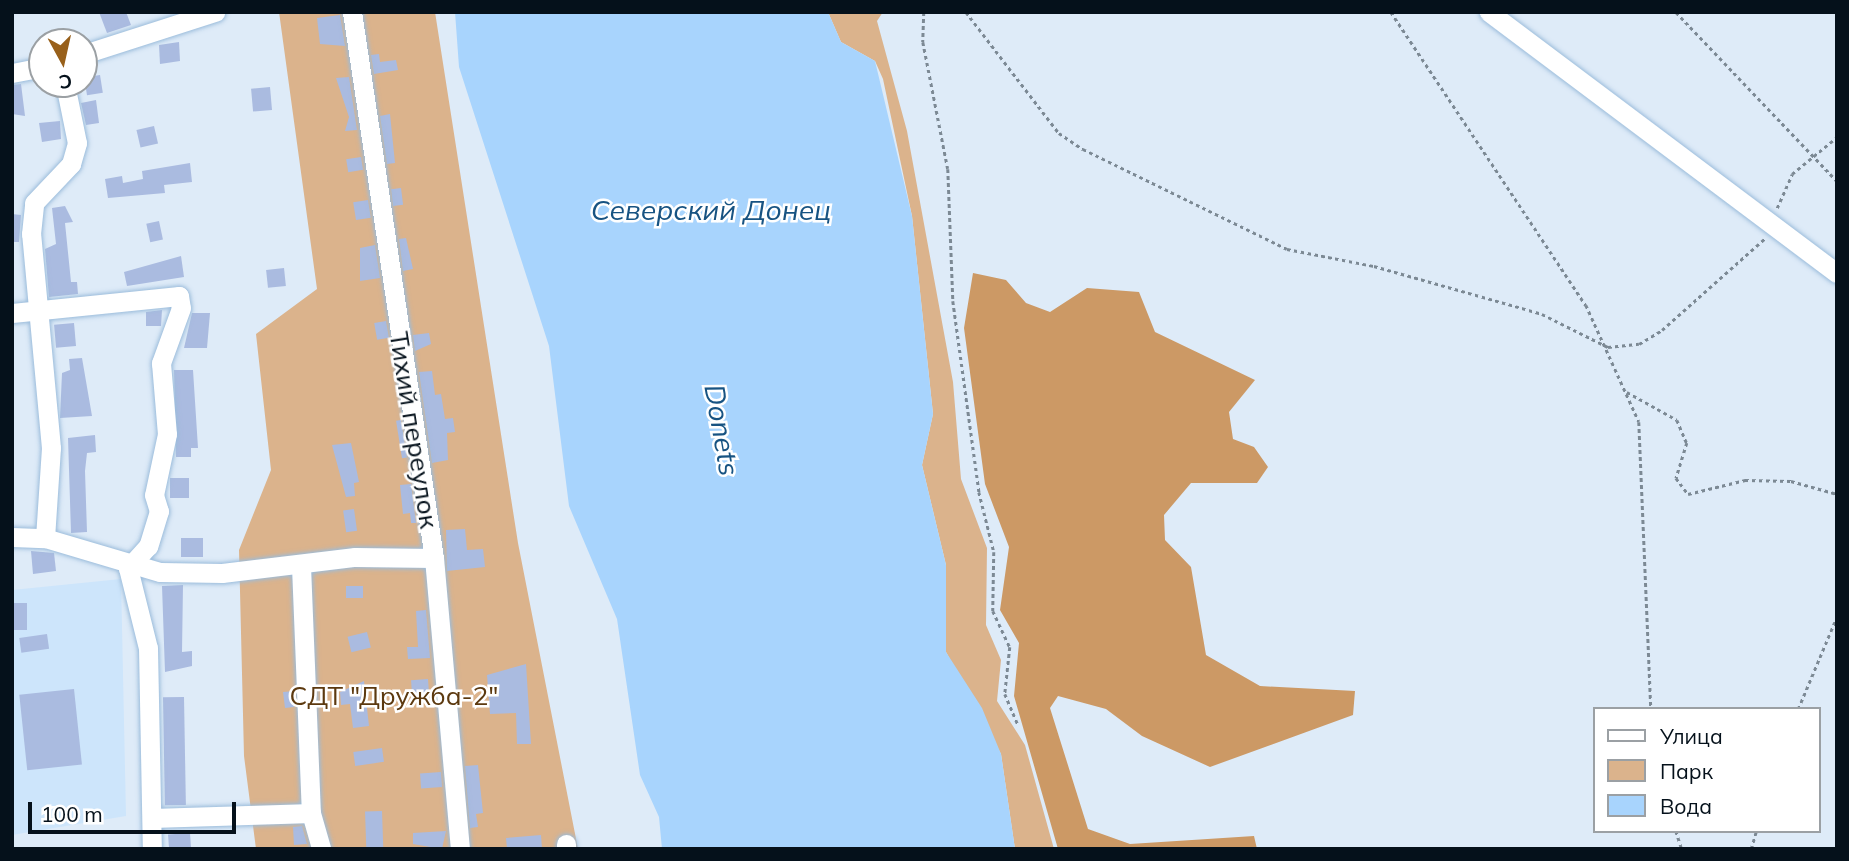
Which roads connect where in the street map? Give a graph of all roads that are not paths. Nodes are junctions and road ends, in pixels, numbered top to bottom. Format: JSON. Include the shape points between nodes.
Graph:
{"nodes":[{"id":1,"x":215,"y":12,"type":"edge"},
{"id":2,"x":352,"y":12,"type":"edge"},
{"id":3,"x":1489,"y":12,"type":"edge"},
{"id":4,"x":98,"y":50,"type":"edge"},
{"id":5,"x":68,"y":98,"type":"edge"},
{"id":6,"x":1837,"y":274,"type":"edge"},
{"id":7,"x":36,"y":311,"type":"junction"},
{"id":8,"x":12,"y":313,"type":"edge"},
{"id":9,"x":12,"y":537,"type":"edge"},
{"id":10,"x":45,"y":538,"type":"junction"},
{"id":11,"x":435,"y":558,"type":"junction"},
{"id":12,"x":301,"y":566,"type":"junction"},
{"id":13,"x":128,"y":568,"type":"junction"},
{"id":14,"x":312,"y":813,"type":"junction"},
{"id":15,"x":153,"y":818,"type":"junction"},
{"id":16,"x":152,"y":849,"type":"edge"},
{"id":17,"x":321,"y":849,"type":"edge"},
{"id":18,"x":460,"y":849,"type":"edge"}],
"edges":[{"from":1,"to":4,"type":"street"},
{"from":2,"to":11,"type":"street","name":"Тихий переулок"},
{"from":3,"to":6,"type":"street"},
{"from":5,"to":7,"type":"street","via":[[77,143],[71,164],[34,203]]},
{"from":7,"to":8,"type":"street"},
{"from":7,"to":10,"type":"street","via":[[51,448]]},
{"from":7,"to":13,"type":"street","via":[[179,296],[181,308],[161,363],[167,434],[154,495],[159,511],[148,546]]},
{"from":9,"to":10,"type":"street"},
{"from":10,"to":13,"type":"street"},
{"from":11,"to":12,"type":"street","via":[[355,556]]},
{"from":11,"to":18,"type":"street","name":"Тихий переулок"},
{"from":12,"to":13,"type":"street","via":[[222,573]]},
{"from":12,"to":14,"type":"street"},
{"from":13,"to":15,"type":"street","via":[[148,648]]},
{"from":14,"to":15,"type":"street"},
{"from":14,"to":17,"type":"street"},
{"from":15,"to":16,"type":"street"}]}
